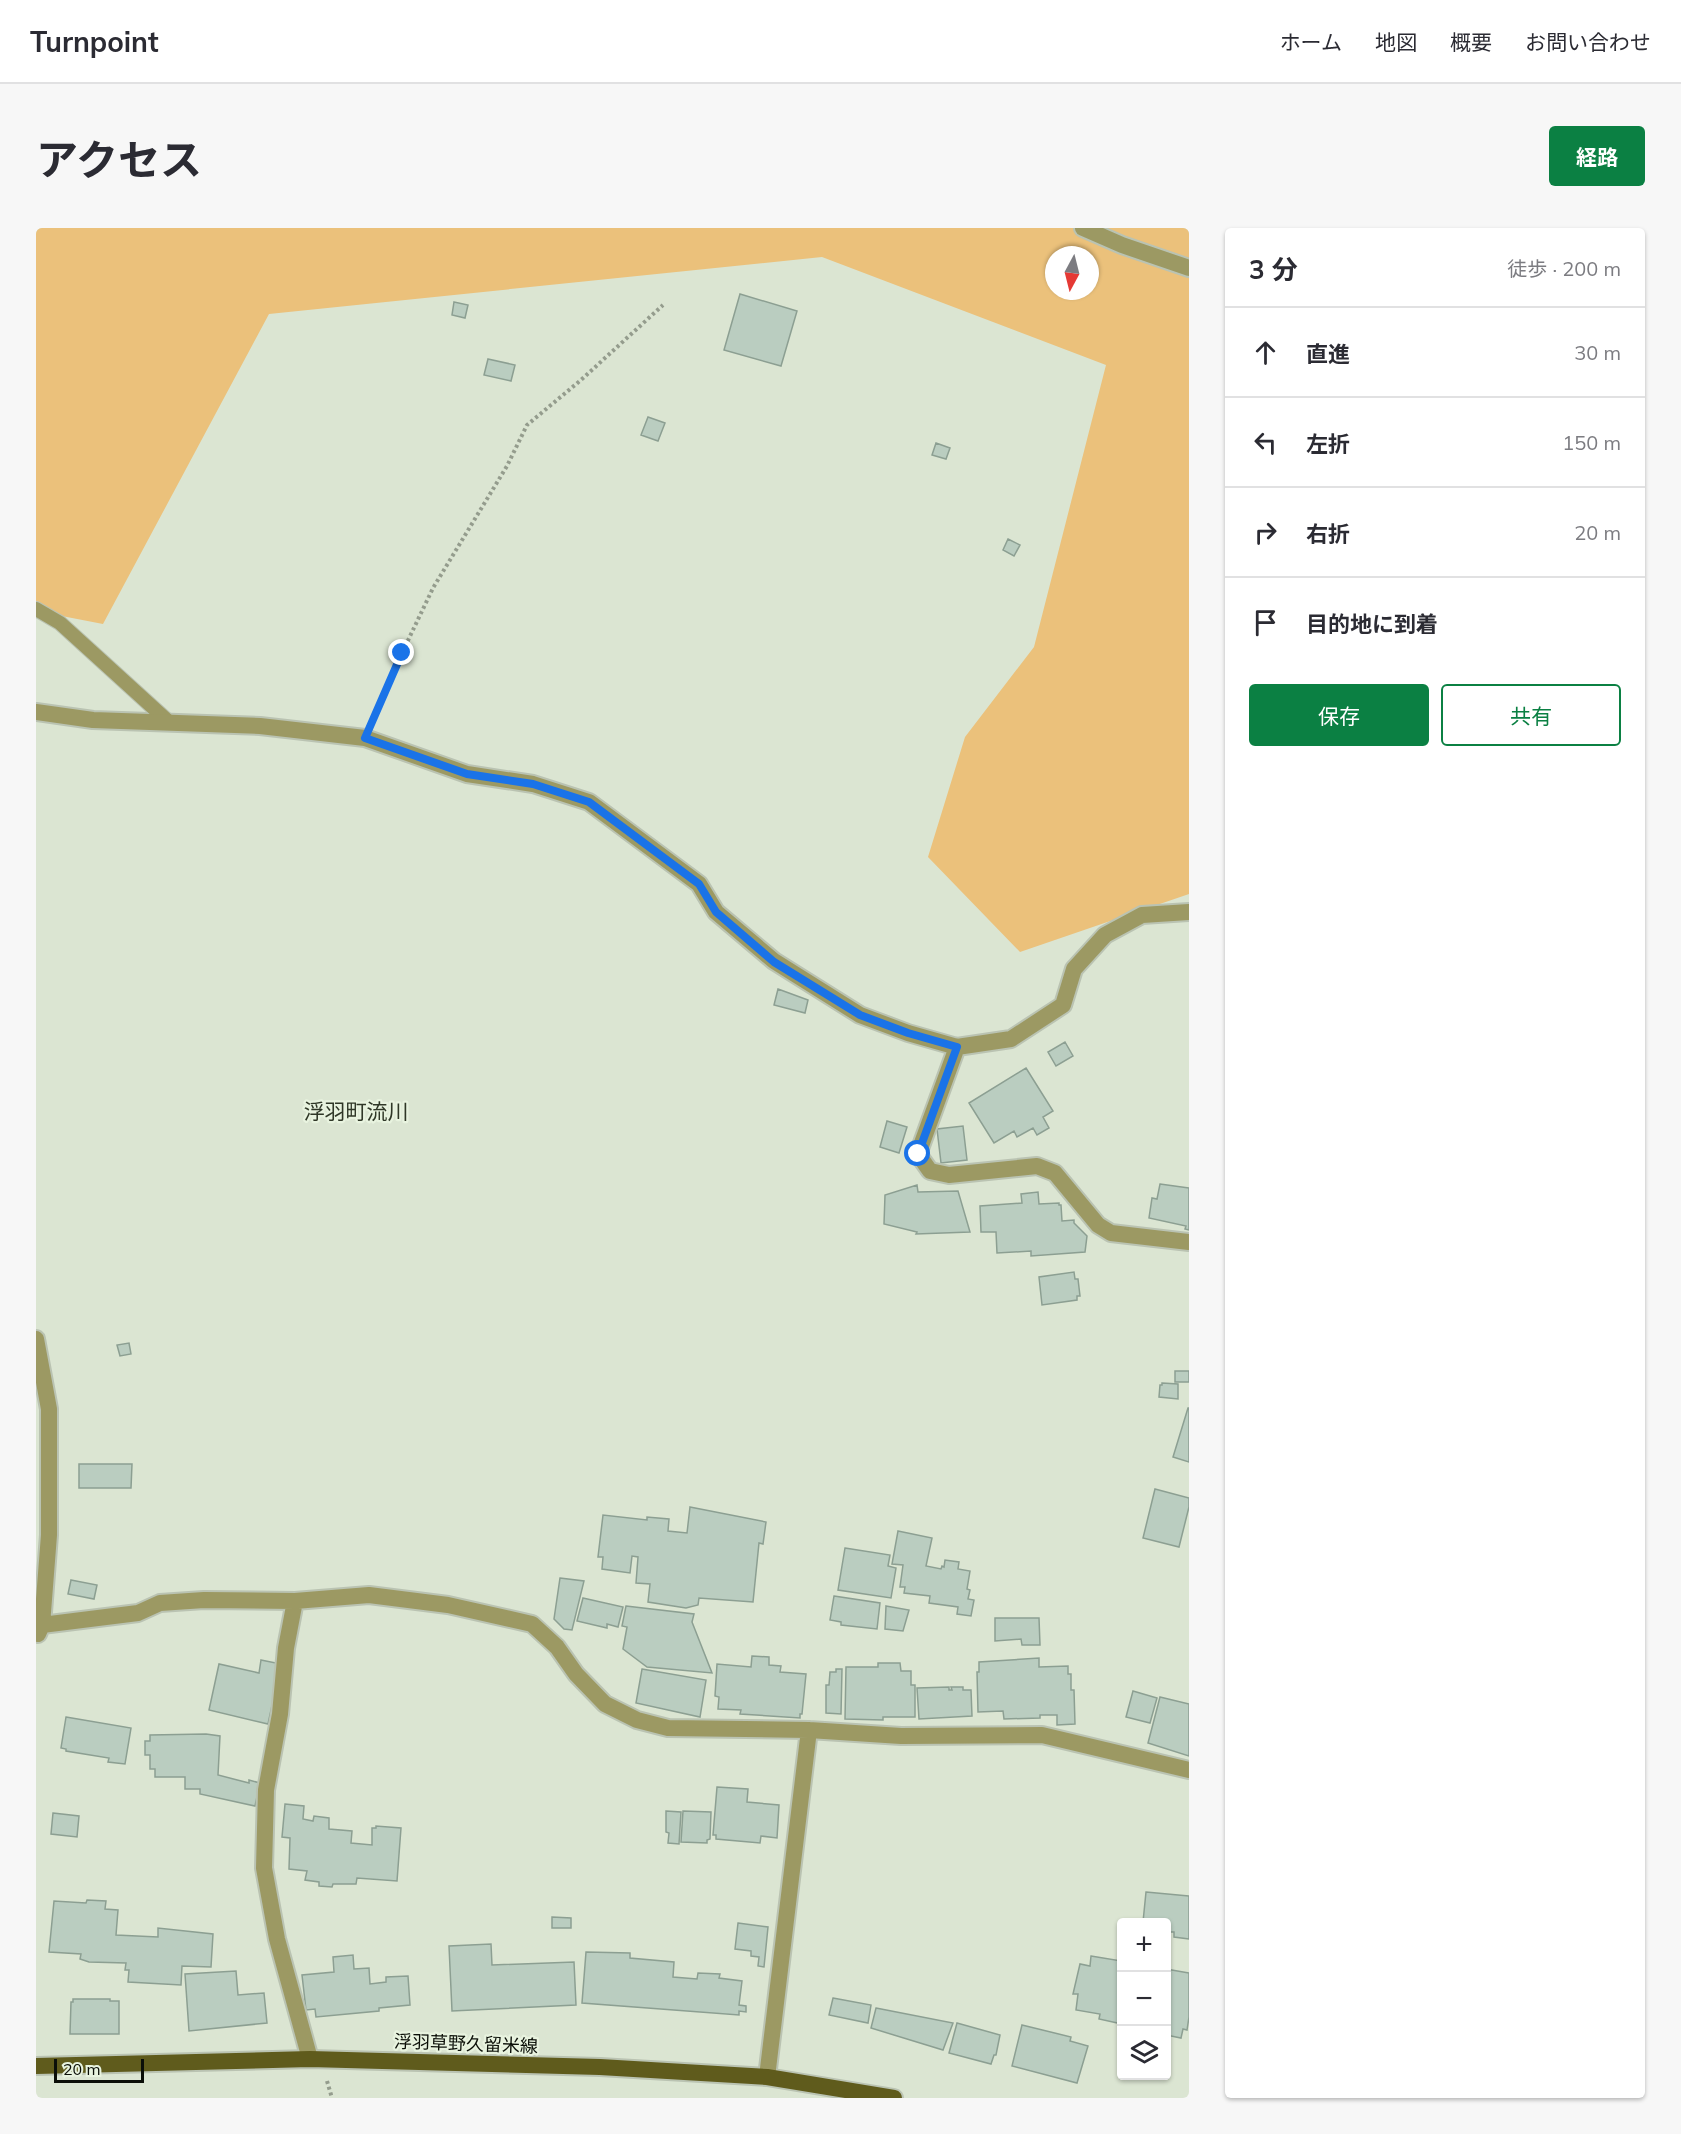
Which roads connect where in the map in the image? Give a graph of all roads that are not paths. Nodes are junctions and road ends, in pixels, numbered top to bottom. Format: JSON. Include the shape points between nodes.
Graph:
{"nodes":[{"id":1,"x":1083,"y":228,"type":"edge"},
{"id":2,"x":1189,"y":268,"type":"edge"},
{"id":3,"x":36,"y":609,"type":"edge"},
{"id":4,"x":36,"y":712,"type":"edge"},
{"id":5,"x":170,"y":723,"type":"junction"},
{"id":6,"x":1189,"y":912,"type":"edge"},
{"id":7,"x":957,"y":1047,"type":"junction"},
{"id":8,"x":1189,"y":1242,"type":"edge"},
{"id":9,"x":36,"y":1339,"type":"edge"},
{"id":10,"x":295,"y":1600,"type":"junction"},
{"id":11,"x":38,"y":1631,"type":"edge"},
{"id":12,"x":809,"y":1730,"type":"junction"},
{"id":13,"x":1189,"y":1770,"type":"edge"},
{"id":14,"x":310,"y":2059,"type":"junction"},
{"id":15,"x":37,"y":2063,"type":"edge"},
{"id":16,"x":767,"y":2077,"type":"junction"},
{"id":17,"x":894,"y":2098,"type":"edge"}],
"edges":[{"from":1,"to":2,"type":"street"},
{"from":3,"to":5,"type":"lane","via":[[60,623]]},
{"from":4,"to":5,"type":"street","via":[[93,720]]},
{"from":5,"to":7,"type":"street","via":[[260,726],[365,738],[467,774],[533,784],[589,802],[699,884],[716,912],[774,962],[860,1015]]},
{"from":6,"to":7,"type":"street","via":[[1142,915],[1105,936],[1074,969],[1063,1005],[1011,1039]]},
{"from":7,"to":8,"type":"street","via":[[918,1154],[930,1171],[949,1175],[1037,1166],[1055,1173],[1098,1225],[1111,1233]]},
{"from":9,"to":11,"type":"street","via":[[49,1409],[49,1535]]},
{"from":10,"to":11,"type":"street","via":[[160,1603],[138,1613]]},
{"from":10,"to":12,"type":"street","via":[[369,1595],[448,1605],[532,1624],[605,1704],[637,1720],[668,1728]]},
{"from":10,"to":14,"type":"street","via":[[266,1790],[264,1868],[277,1939]]},
{"from":12,"to":13,"type":"street","via":[[901,1736],[1042,1735]]},
{"from":12,"to":16,"type":"street"},
{"from":14,"to":15,"type":"main road","name":"浮羽草野久留米線"},
{"from":14,"to":16,"type":"main road","name":"浮羽草野久留米線","via":[[600,2067]]},
{"from":16,"to":17,"type":"main road","name":"浮羽草野久留米線"}]}
